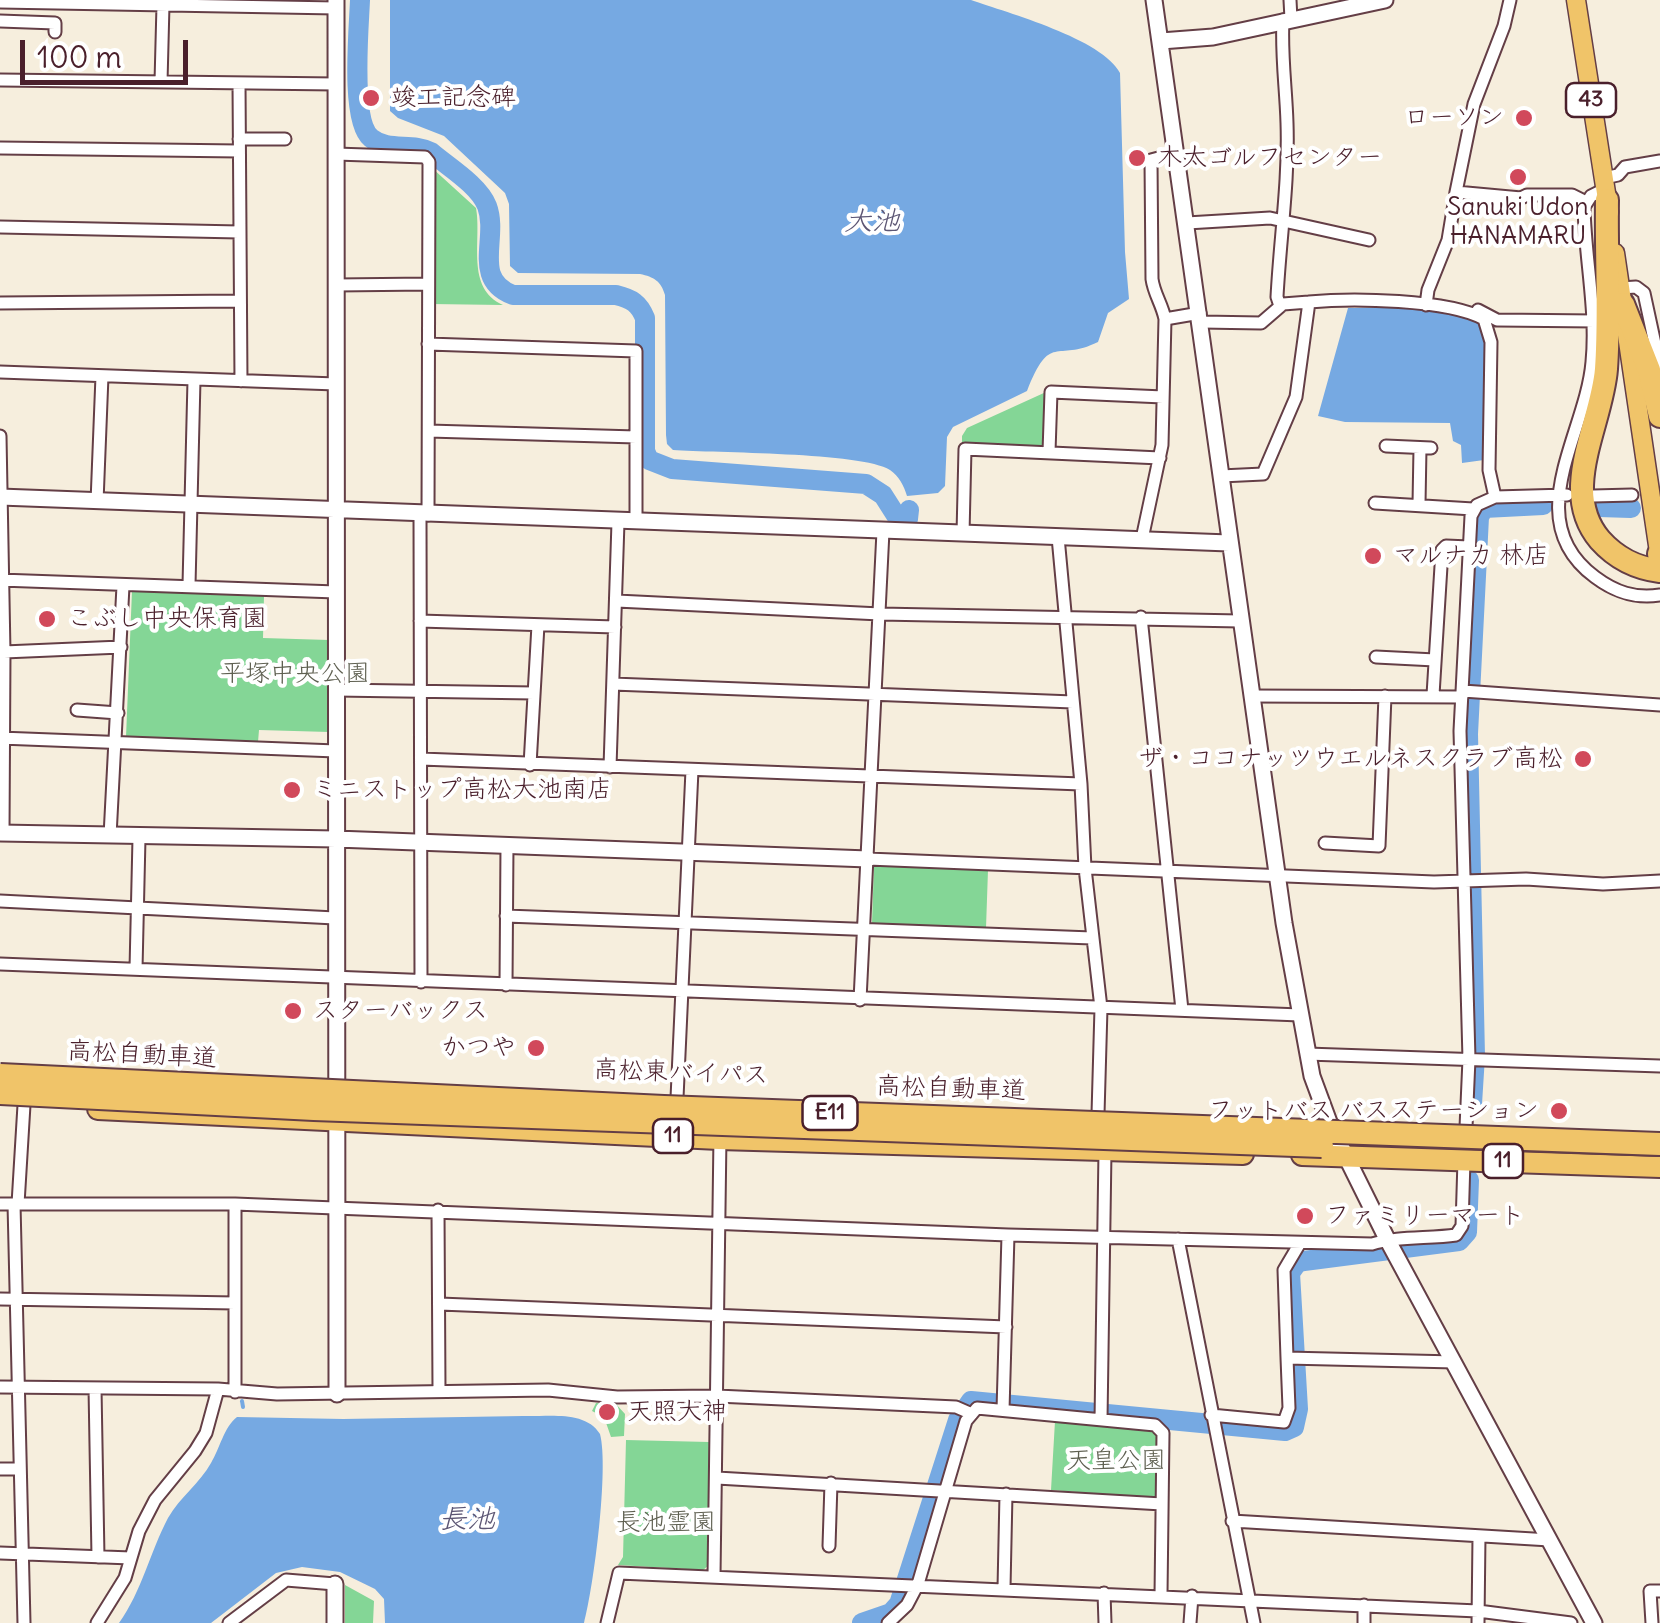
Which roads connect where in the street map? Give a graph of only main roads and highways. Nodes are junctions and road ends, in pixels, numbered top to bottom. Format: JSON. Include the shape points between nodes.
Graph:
{"nodes":[{"id":1,"x":1576,"y":0,"type":"edge"},
{"id":2,"x":1600,"y":192,"type":"junction"},
{"id":3,"x":1622,"y":296,"type":"junction"},
{"id":4,"x":1660,"y":416,"type":"edge"},
{"id":5,"x":1656,"y":561,"type":"edge"},
{"id":6,"x":0,"y":1066,"type":"edge"},
{"id":7,"x":0,"y":1075,"type":"edge"},
{"id":8,"x":0,"y":1093,"type":"edge"},
{"id":9,"x":0,"y":1104,"type":"edge"},
{"id":10,"x":1660,"y":1132,"type":"edge"},
{"id":11,"x":1414,"y":1134,"type":"junction"},
{"id":12,"x":1660,"y":1144,"type":"edge"},
{"id":13,"x":1660,"y":1158,"type":"edge"},
{"id":14,"x":1660,"y":1167,"type":"edge"}],
"edges":[{"from":1,"to":2,"type":"main road","number":"43"},
{"from":2,"to":3,"type":"main road","number":"43"},
{"from":2,"to":5,"type":"highway","via":[[1606,374],[1586,458],[1583,504],[1608,549]]},
{"from":3,"to":4,"type":"highway"},
{"from":3,"to":5,"type":"main road","number":"43"},
{"from":6,"to":10,"type":"highway","name":"高松東バイパス","number":"11","via":[[722,1100]]},
{"from":7,"to":11,"type":"highway","name":"高松自動車道","number":"E11","bridge":true},
{"from":8,"to":13,"type":"highway","name":"高松自動車道","number":"E11","bridge":true},
{"from":9,"to":14,"type":"highway","number":"11","via":[[720,1138]]},
{"from":10,"to":11,"type":"highway","bridge":true},
{"from":11,"to":12,"type":"highway","name":"高松自動車道","number":"E11","bridge":true}]}
